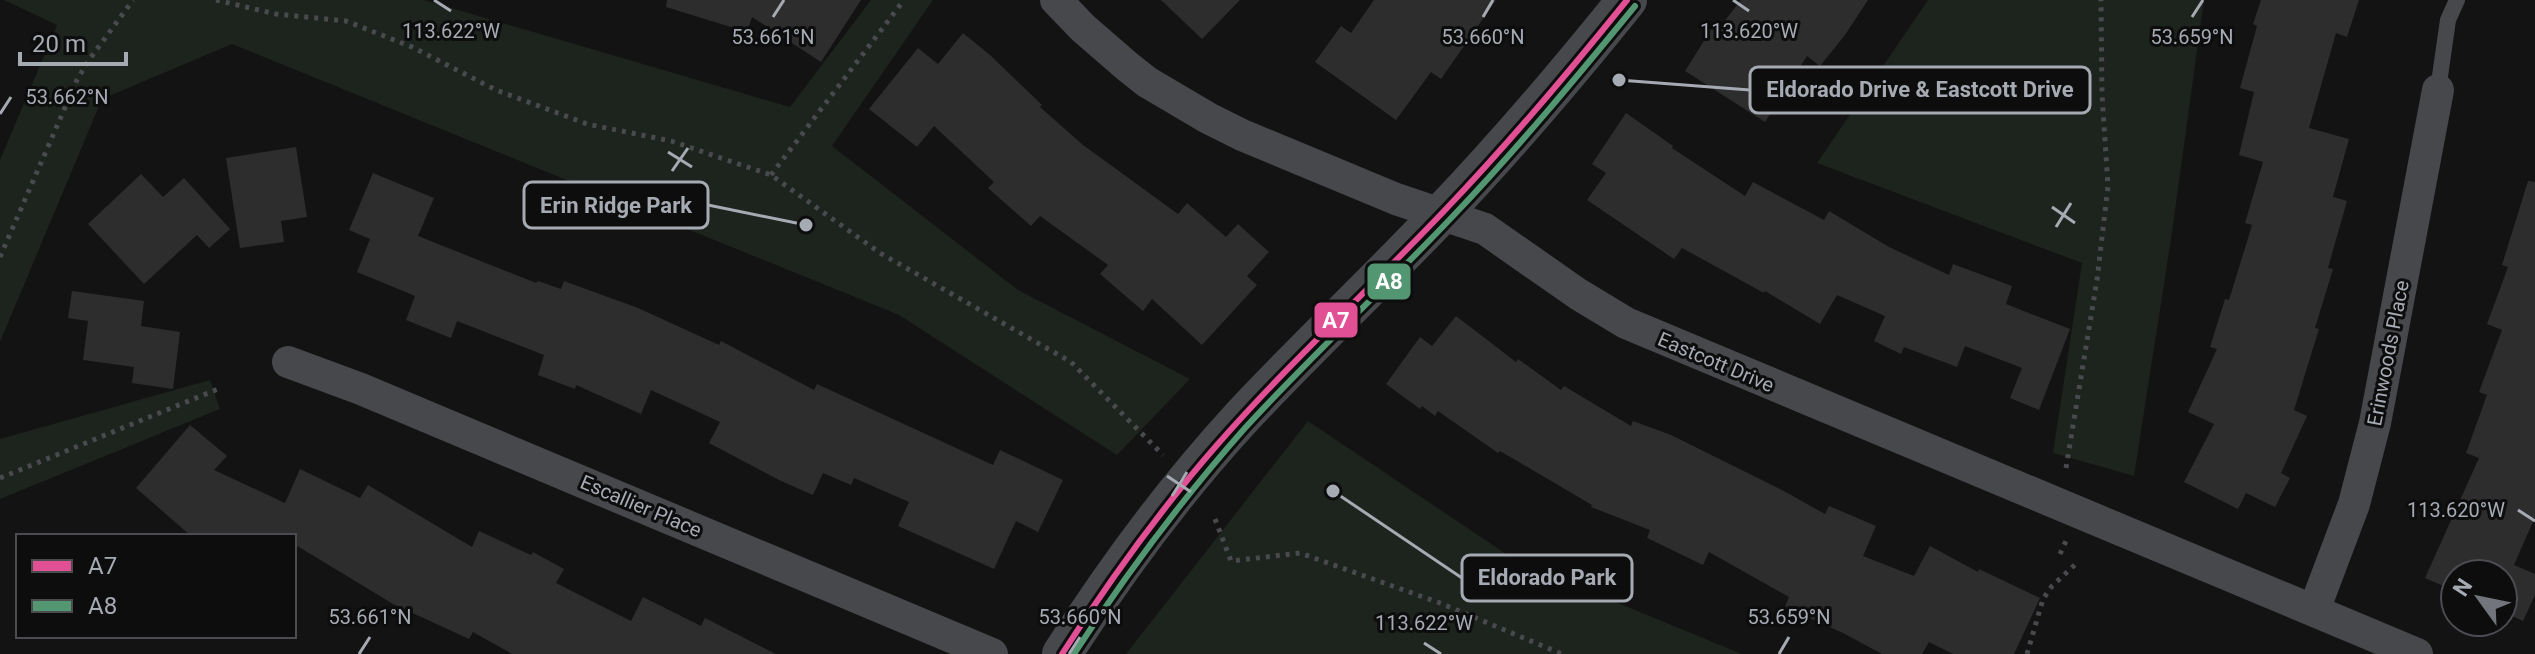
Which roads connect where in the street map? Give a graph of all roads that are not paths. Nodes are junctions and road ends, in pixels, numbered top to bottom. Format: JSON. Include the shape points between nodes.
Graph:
{"nodes":[{"id":1,"x":1056,"y":0,"type":"edge"},
{"id":2,"x":1627,"y":0,"type":"edge"},
{"id":3,"x":2457,"y":0,"type":"edge"},
{"id":4,"x":2438,"y":90,"type":"joint"},
{"id":5,"x":1442,"y":214,"type":"junction"},
{"id":6,"x":288,"y":362,"type":"dead end"},
{"id":7,"x":2314,"y":610,"type":"junction"},
{"id":8,"x":992,"y":654,"type":"edge"},
{"id":9,"x":1062,"y":654,"type":"edge"},
{"id":10,"x":2417,"y":654,"type":"edge"}],
"edges":[{"from":1,"to":5,"type":"street","name":"Eastcott Drive","via":[[1128,67],[1208,118]]},
{"from":2,"to":5,"type":"street"},
{"from":3,"to":4,"type":"lane","via":[[2448,20]]},
{"from":4,"to":7,"type":"street","name":"Erinwoods Place","via":[[2375,423],[2354,504]]},
{"from":5,"to":7,"type":"street","name":"Eastcott Drive","via":[[1485,229],[1602,310],[1657,338]]},
{"from":5,"to":9,"type":"street","via":[[1285,372],[1189,478]]},
{"from":6,"to":8,"type":"street","name":"Escallier Place"},
{"from":7,"to":10,"type":"street","name":"Eastcott Drive"}]}
